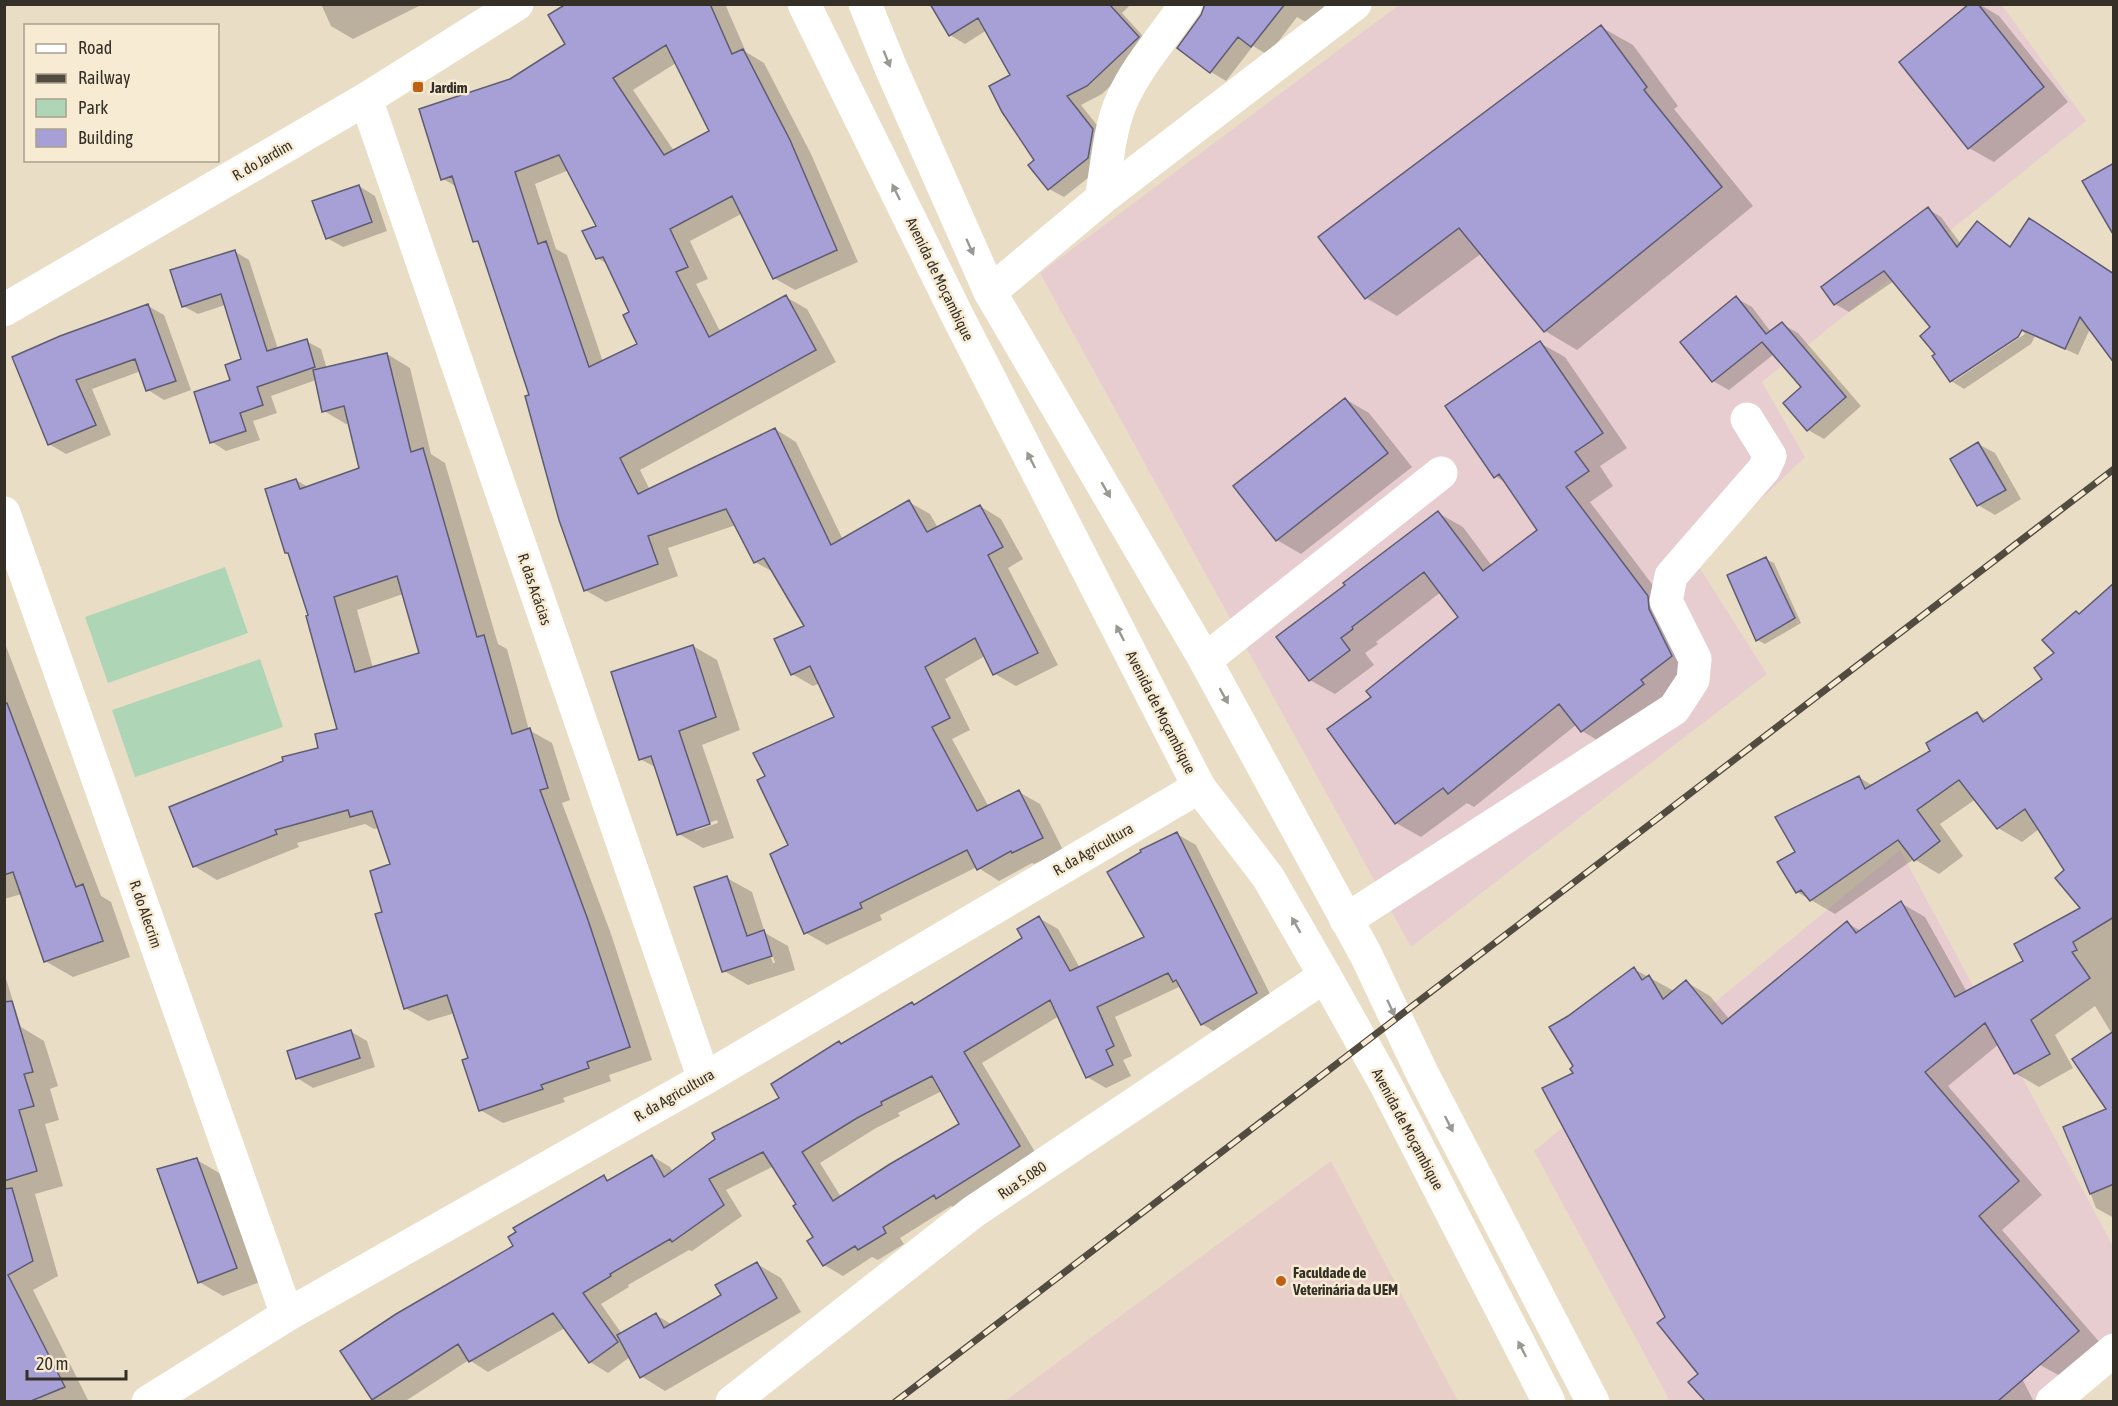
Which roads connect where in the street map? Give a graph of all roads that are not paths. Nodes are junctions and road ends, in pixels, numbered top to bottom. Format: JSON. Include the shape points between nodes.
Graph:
{"nodes":[{"id":1,"x":517,"y":4,"type":"edge"},
{"id":2,"x":804,"y":4,"type":"edge"},
{"id":3,"x":866,"y":4,"type":"edge"},
{"id":4,"x":1186,"y":4,"type":"edge"},
{"id":5,"x":1356,"y":4,"type":"edge"},
{"id":6,"x":366,"y":99,"type":"junction"},
{"id":7,"x":1101,"y":199,"type":"junction"},
{"id":8,"x":990,"y":292,"type":"junction"},
{"id":9,"x":4,"y":310,"type":"edge"},
{"id":10,"x":1747,"y":419,"type":"dead end"},
{"id":11,"x":1441,"y":473,"type":"dead end"},
{"id":12,"x":4,"y":513,"type":"edge"},
{"id":13,"x":1205,"y":660,"type":"junction"},
{"id":14,"x":1199,"y":787,"type":"junction"},
{"id":15,"x":1346,"y":920,"type":"junction"},
{"id":16,"x":1325,"y":976,"type":"junction"},
{"id":17,"x":704,"y":1078,"type":"junction"},
{"id":18,"x":287,"y":1315,"type":"junction"},
{"id":19,"x":2114,"y":1350,"type":"edge"},
{"id":20,"x":148,"y":1401,"type":"edge"},
{"id":21,"x":732,"y":1401,"type":"edge"},
{"id":22,"x":1549,"y":1401,"type":"edge"},
{"id":23,"x":1593,"y":1401,"type":"edge"},
{"id":24,"x":2052,"y":1401,"type":"edge"}],
"edges":[{"from":1,"to":6,"type":"main road","name":"R. do Jardim"},
{"from":14,"to":2,"type":"main road","name":"Avenida de Moçambique","one_way":true,"via":[[958,317]]},
{"from":3,"to":8,"type":"main road","one_way":true},
{"from":4,"to":7,"type":"main road","via":[[1121,101]]},
{"from":5,"to":7,"type":"main road"},
{"from":6,"to":9,"type":"main road","name":"R. do Jardim"},
{"from":6,"to":17,"type":"main road","name":"R. das Acácias"},
{"from":7,"to":8,"type":"main road"},
{"from":8,"to":13,"type":"main road","one_way":true},
{"from":10,"to":15,"type":"main road","via":[[1770,456],[1767,463],[1671,576],[1666,601],[1695,659],[1693,680],[1674,709]]},
{"from":11,"to":13,"type":"main road"},
{"from":12,"to":18,"type":"main road","name":"R. do Alecrim"},
{"from":13,"to":15,"type":"main road","one_way":true},
{"from":16,"to":14,"type":"main road","name":"Avenida de Moçambique","one_way":true,"via":[[1268,877]]},
{"from":14,"to":17,"type":"main road","name":"R. da Agricultura"},
{"from":15,"to":23,"type":"main road","one_way":true},
{"from":16,"to":21,"type":"main road","name":"Rua 5.080","via":[[973,1212]]},
{"from":22,"to":16,"type":"main road","name":"Avenida de Moçambique","one_way":true,"via":[[1386,1085]]},
{"from":17,"to":18,"type":"main road","name":"R. da Agricultura"},
{"from":18,"to":20,"type":"main road","name":"R. da Agricultura"},
{"from":19,"to":24,"type":"main road"}]}
